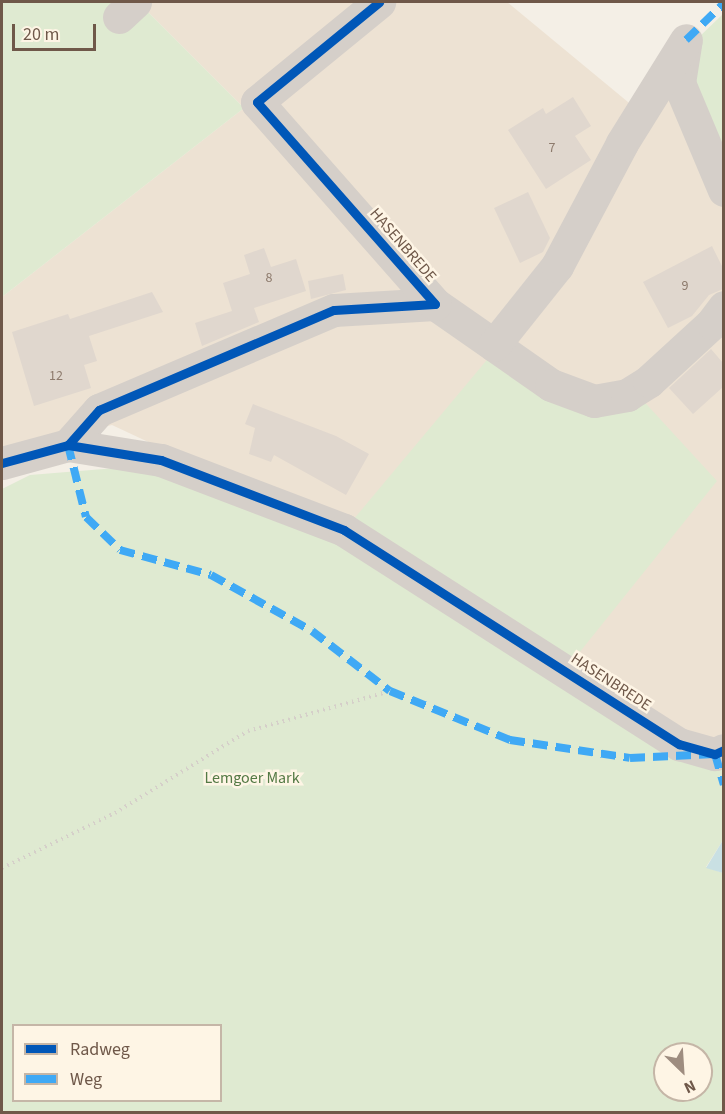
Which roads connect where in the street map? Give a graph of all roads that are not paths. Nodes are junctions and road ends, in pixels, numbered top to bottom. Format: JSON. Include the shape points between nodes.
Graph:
{"nodes":[{"id":1,"x":379,"y":2,"type":"edge"},
{"id":2,"x":723,"y":190,"type":"edge"},
{"id":3,"x":435,"y":304,"type":"junction"},
{"id":4,"x":723,"y":307,"type":"edge"},
{"id":5,"x":494,"y":345,"type":"junction"},
{"id":6,"x":68,"y":445,"type":"junction"},
{"id":7,"x":2,"y":463,"type":"edge"},
{"id":8,"x":719,"y":752,"type":"edge"}],
"edges":[{"from":1,"to":3,"type":"street","name":"HASENBREDE","via":[[257,102]]},
{"from":2,"to":5,"type":"street","via":[[679,83],[686,40],[621,143],[558,266]]},
{"from":3,"to":5,"type":"street","name":"HASENBREDE"},
{"from":3,"to":6,"type":"street","name":"HASENBREDE","via":[[334,310],[99,411]]},
{"from":4,"to":5,"type":"street","name":"HASENBREDE","via":[[712,323],[649,381],[627,395],[594,401],[551,385]]},
{"from":6,"to":7,"type":"street","name":"HASENBREDE"},
{"from":6,"to":8,"type":"street","name":"HASENBREDE","via":[[161,460],[344,530],[679,744]]}]}
